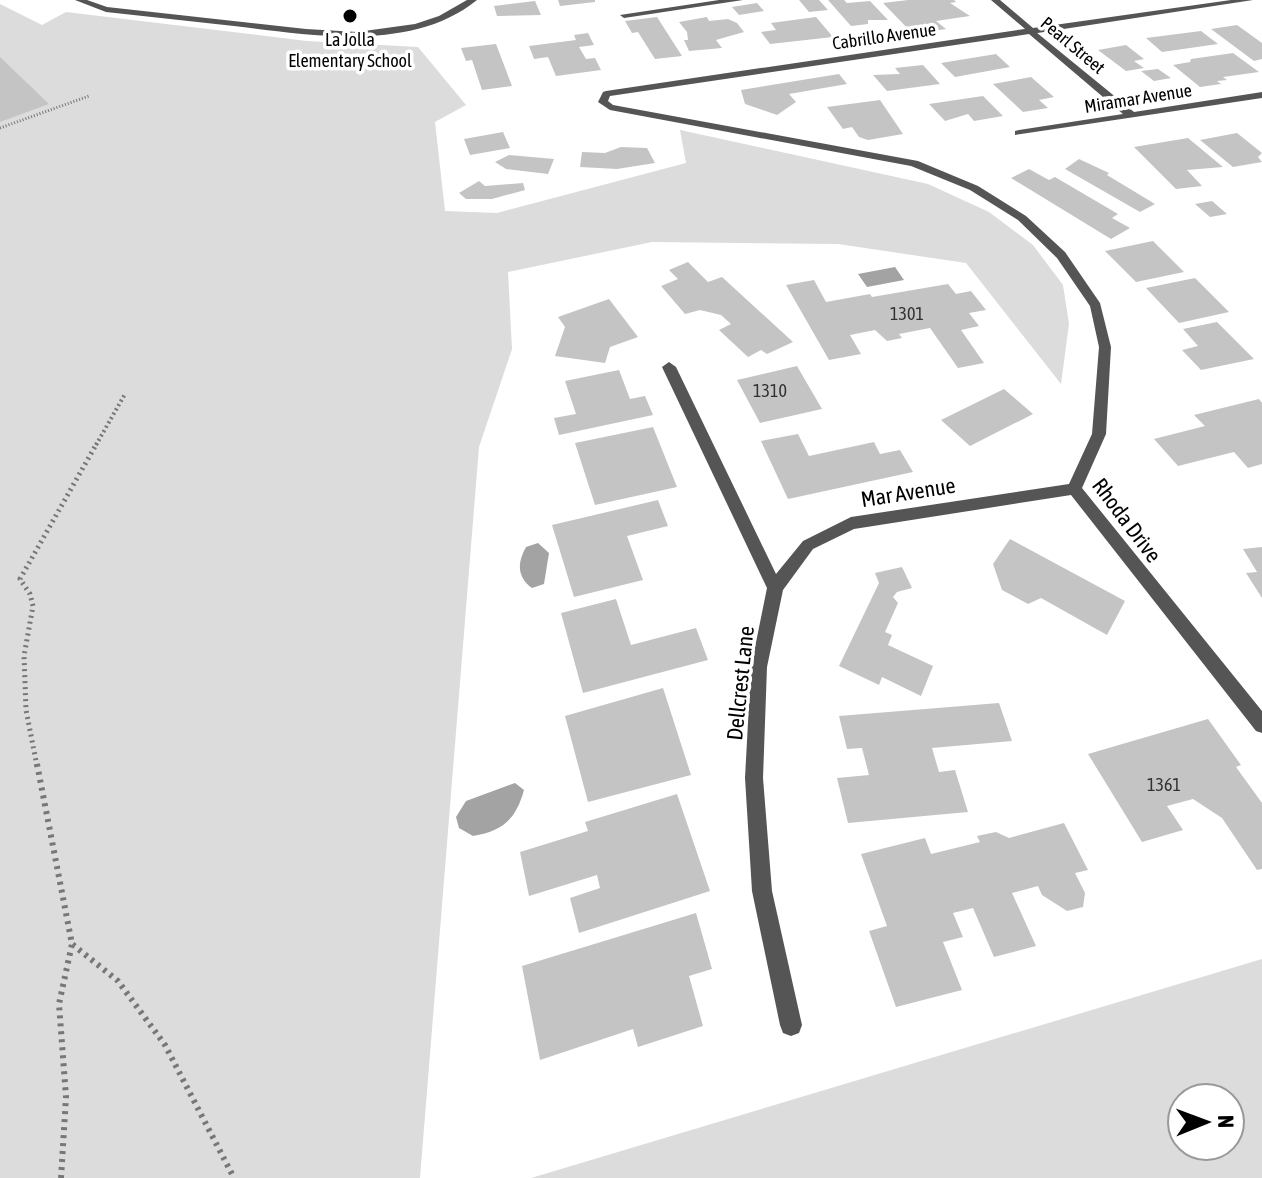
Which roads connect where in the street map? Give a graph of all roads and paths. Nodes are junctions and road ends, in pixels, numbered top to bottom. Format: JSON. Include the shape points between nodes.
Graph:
{"nodes":[{"id":1,"x":79,"y":0,"type":"edge"},
{"id":2,"x":473,"y":0,"type":"edge"},
{"id":3,"x":739,"y":0,"type":"edge"},
{"id":4,"x":995,"y":0,"type":"edge"},
{"id":5,"x":1249,"y":0,"type":"edge"},
{"id":6,"x":624,"y":15,"type":"dead end"},
{"id":7,"x":1031,"y":31,"type":"junction"},
{"id":8,"x":1262,"y":95,"type":"edge"},
{"id":9,"x":89,"y":96,"type":"dead end"},
{"id":10,"x":1131,"y":115,"type":"junction"},
{"id":11,"x":675,"y":119,"type":"joint"},
{"id":12,"x":0,"y":128,"type":"edge"},
{"id":13,"x":1019,"y":133,"type":"dead end"},
{"id":14,"x":669,"y":367,"type":"dead end"},
{"id":15,"x":125,"y":394,"type":"dead end"},
{"id":16,"x":1074,"y":489,"type":"junction"},
{"id":17,"x":775,"y":588,"type":"junction"},
{"id":18,"x":1262,"y":725,"type":"edge"},
{"id":19,"x":72,"y":944,"type":"junction"},
{"id":20,"x":791,"y":1025,"type":"dead end"},
{"id":21,"x":61,"y":1178,"type":"edge"},
{"id":22,"x":234,"y":1178,"type":"edge"}],
"edges":[{"from":1,"to":2,"type":"street","via":[[106,9],[357,35],[416,26]]},
{"from":3,"to":6,"type":"street"},
{"from":4,"to":7,"type":"street","name":"Pearl Street"},
{"from":5,"to":7,"type":"street","name":"Cabrillo Avenue"},
{"from":7,"to":10,"type":"street","name":"Pearl Street"},
{"from":7,"to":11,"type":"street","name":"Cabrillo Avenue","via":[[606,94],[603,102]]},
{"from":8,"to":10,"type":"street","name":"Miramar Avenue"},
{"from":9,"to":12,"type":"path"},
{"from":10,"to":13,"type":"street","name":"Miramar Avenue"},
{"from":11,"to":16,"type":"street","name":"Rhoda Drive","via":[[914,163],[974,188],[1022,218],[1061,255],[1096,306],[1105,347],[1099,434]]},
{"from":14,"to":17,"type":"street"},
{"from":15,"to":19,"type":"path","via":[[20,579],[33,606],[24,656],[26,710]]},
{"from":16,"to":17,"type":"street","name":"Mar Avenue","via":[[851,523],[808,545]]},
{"from":16,"to":18,"type":"street","name":"Rhoda Drive"},
{"from":17,"to":20,"type":"street","name":"Dellcrest Lane","via":[[759,667],[754,778],[762,891]]},
{"from":19,"to":21,"type":"path","via":[[59,1004],[66,1097]]},
{"from":19,"to":22,"type":"path","via":[[118,981],[165,1045]]}]}
